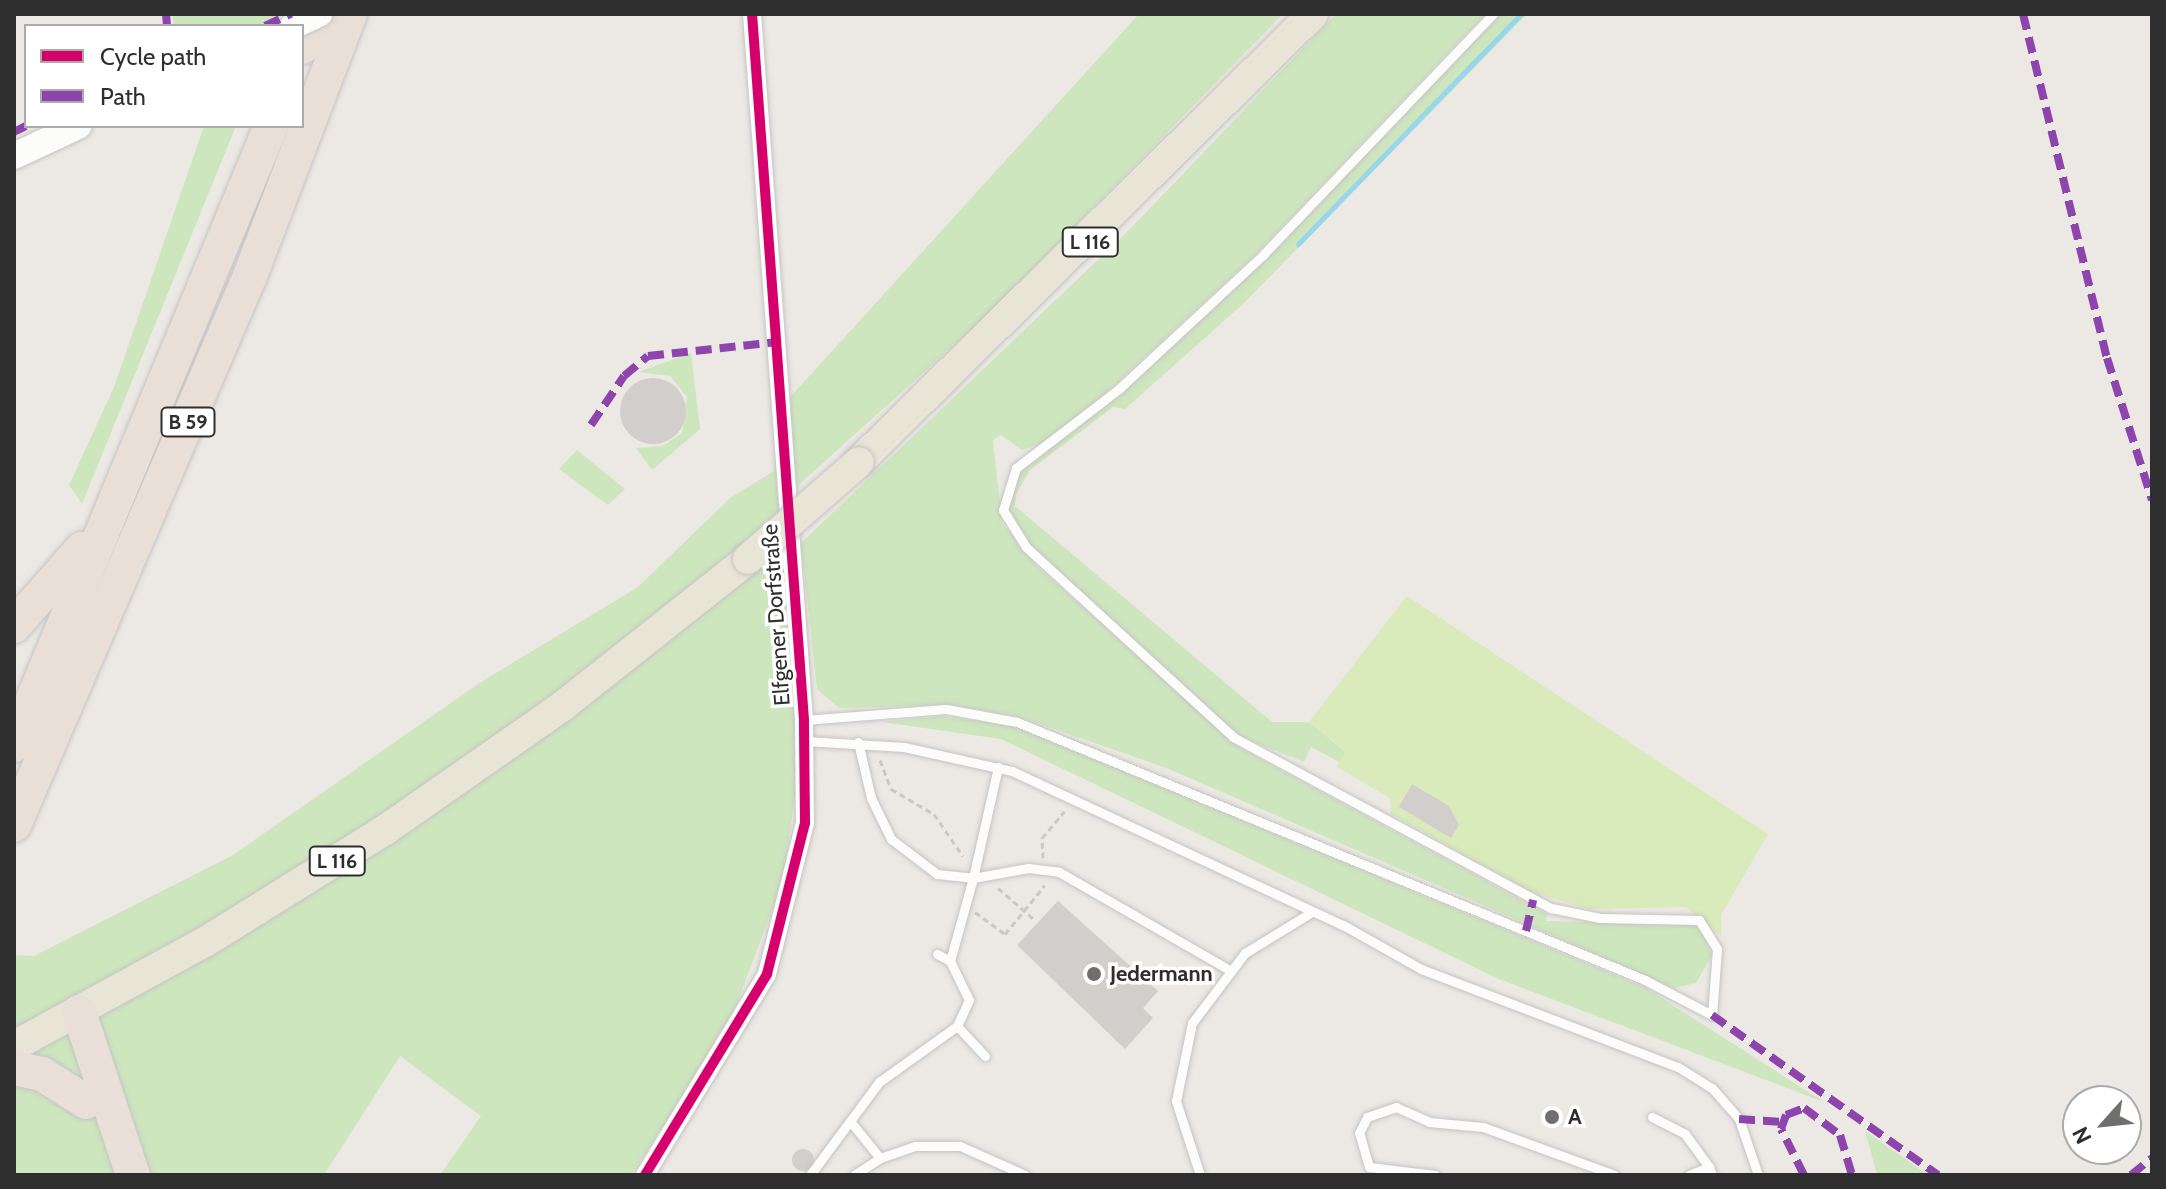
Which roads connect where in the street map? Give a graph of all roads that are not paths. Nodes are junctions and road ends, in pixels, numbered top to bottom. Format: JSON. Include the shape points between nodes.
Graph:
{"nodes":[{"id":1,"x":316,"y":14,"type":"edge"},
{"id":2,"x":350,"y":14,"type":"edge"},
{"id":3,"x":752,"y":14,"type":"edge"},
{"id":4,"x":1313,"y":14,"type":"edge"},
{"id":5,"x":1493,"y":14,"type":"edge"},
{"id":6,"x":297,"y":24,"type":"edge"},
{"id":7,"x":304,"y":42,"type":"edge"},
{"id":8,"x":74,"y":128,"type":"edge"},
{"id":9,"x":270,"y":128,"type":"edge"},
{"id":10,"x":14,"y":156,"type":"edge"},
{"id":11,"x":107,"y":517,"type":"junction"},
{"id":12,"x":14,"y":626,"type":"edge"},
{"id":13,"x":804,"y":720,"type":"junction"},
{"id":14,"x":805,"y":741,"type":"junction"},
{"id":15,"x":858,"y":742,"type":"junction"},
{"id":16,"x":14,"y":745,"type":"edge"},
{"id":17,"x":998,"y":767,"type":"junction"},
{"id":18,"x":14,"y":825,"type":"edge"},
{"id":19,"x":973,"y":878,"type":"junction"},
{"id":20,"x":1310,"y":913,"type":"junction"},
{"id":21,"x":937,"y":954,"type":"dead end"},
{"id":22,"x":950,"y":961,"type":"junction"},
{"id":23,"x":1228,"y":969,"type":"junction"},
{"id":24,"x":69,"y":1018,"type":"junction"},
{"id":25,"x":957,"y":1026,"type":"junction"},
{"id":26,"x":14,"y":1046,"type":"edge"},
{"id":27,"x":985,"y":1056,"type":"dead end"},
{"id":28,"x":14,"y":1068,"type":"edge"},
{"id":29,"x":86,"y":1102,"type":"junction"},
{"id":30,"x":1652,"y":1117,"type":"dead end"},
{"id":31,"x":850,"y":1121,"type":"junction"},
{"id":32,"x":880,"y":1158,"type":"junction"},
{"id":33,"x":1370,"y":1171,"type":"edge"},
{"id":34,"x":1711,"y":1171,"type":"edge"},
{"id":35,"x":112,"y":1175,"type":"edge"},
{"id":36,"x":133,"y":1175,"type":"edge"},
{"id":37,"x":645,"y":1175,"type":"edge"},
{"id":38,"x":810,"y":1175,"type":"edge"},
{"id":39,"x":854,"y":1175,"type":"edge"},
{"id":40,"x":1025,"y":1175,"type":"edge"},
{"id":41,"x":1200,"y":1175,"type":"edge"},
{"id":42,"x":1435,"y":1175,"type":"edge"},
{"id":43,"x":1615,"y":1175,"type":"edge"},
{"id":44,"x":1689,"y":1175,"type":"edge"},
{"id":45,"x":1758,"y":1175,"type":"edge"}],
"edges":[{"from":1,"to":6,"type":"street","bridge":true},
{"from":1,"to":7,"type":"highway"},
{"from":2,"to":18,"type":"highway","number":"B 59","via":[[226,333]]},
{"from":3,"to":13,"type":"street","name":"Elfgener Dorfstraße"},
{"from":4,"to":24,"type":"main road","number":"L 116","bridge":true,"via":[[859,462],[748,559],[454,783],[241,921]]},
{"from":5,"to":13,"type":"lane","via":[[1264,254],[1120,388],[1016,468],[1003,510],[1026,547],[1233,737],[1551,908],[1609,919],[1683,914],[1703,923],[1717,949],[1712,1015],[1662,987],[1017,722],[946,709]]},
{"from":8,"to":10,"type":"street"},
{"from":9,"to":11,"type":"highway","number":"B 59"},
{"from":11,"to":12,"type":"highway"},
{"from":11,"to":16,"type":"highway","number":"B 59"},
{"from":13,"to":14,"type":"street","name":"Elfgener Dorfstraße"},
{"from":14,"to":15,"type":"lane"},
{"from":14,"to":37,"type":"street","name":"Elfgener Dorfstraße","via":[[803,834],[771,964],[736,1036]]},
{"from":15,"to":17,"type":"lane"},
{"from":15,"to":19,"type":"lane","via":[[871,798],[891,839],[937,874]]},
{"from":17,"to":19,"type":"lane"},
{"from":17,"to":20,"type":"lane"},
{"from":19,"to":22,"type":"lane"},
{"from":19,"to":23,"type":"lane","via":[[1028,868],[1059,872]]},
{"from":20,"to":23,"type":"lane","via":[[1265,936]]},
{"from":20,"to":45,"type":"lane","via":[[1433,975],[1691,1073],[1739,1119]]},
{"from":21,"to":22,"type":"lane"},
{"from":22,"to":25,"type":"lane","via":[[969,1000]]},
{"from":23,"to":41,"type":"lane","via":[[1198,1010],[1178,1068],[1178,1118]]},
{"from":24,"to":26,"type":"main road","number":"L 116"},
{"from":24,"to":29,"type":"highway"},
{"from":24,"to":36,"type":"highway"},
{"from":25,"to":27,"type":"lane"},
{"from":25,"to":31,"type":"lane","via":[[879,1082]]},
{"from":28,"to":29,"type":"highway","via":[[42,1074]]},
{"from":29,"to":35,"type":"highway"},
{"from":30,"to":34,"type":"lane","via":[[1680,1129]]},
{"from":31,"to":32,"type":"lane"},
{"from":31,"to":38,"type":"lane"},
{"from":32,"to":39,"type":"lane"},
{"from":32,"to":40,"type":"lane","via":[[915,1146],[960,1146],[999,1157]]},
{"from":33,"to":42,"type":"lane"},
{"from":33,"to":43,"type":"lane","via":[[1361,1128],[1390,1106],[1436,1123],[1483,1127]]},
{"from":34,"to":44,"type":"lane"}]}
